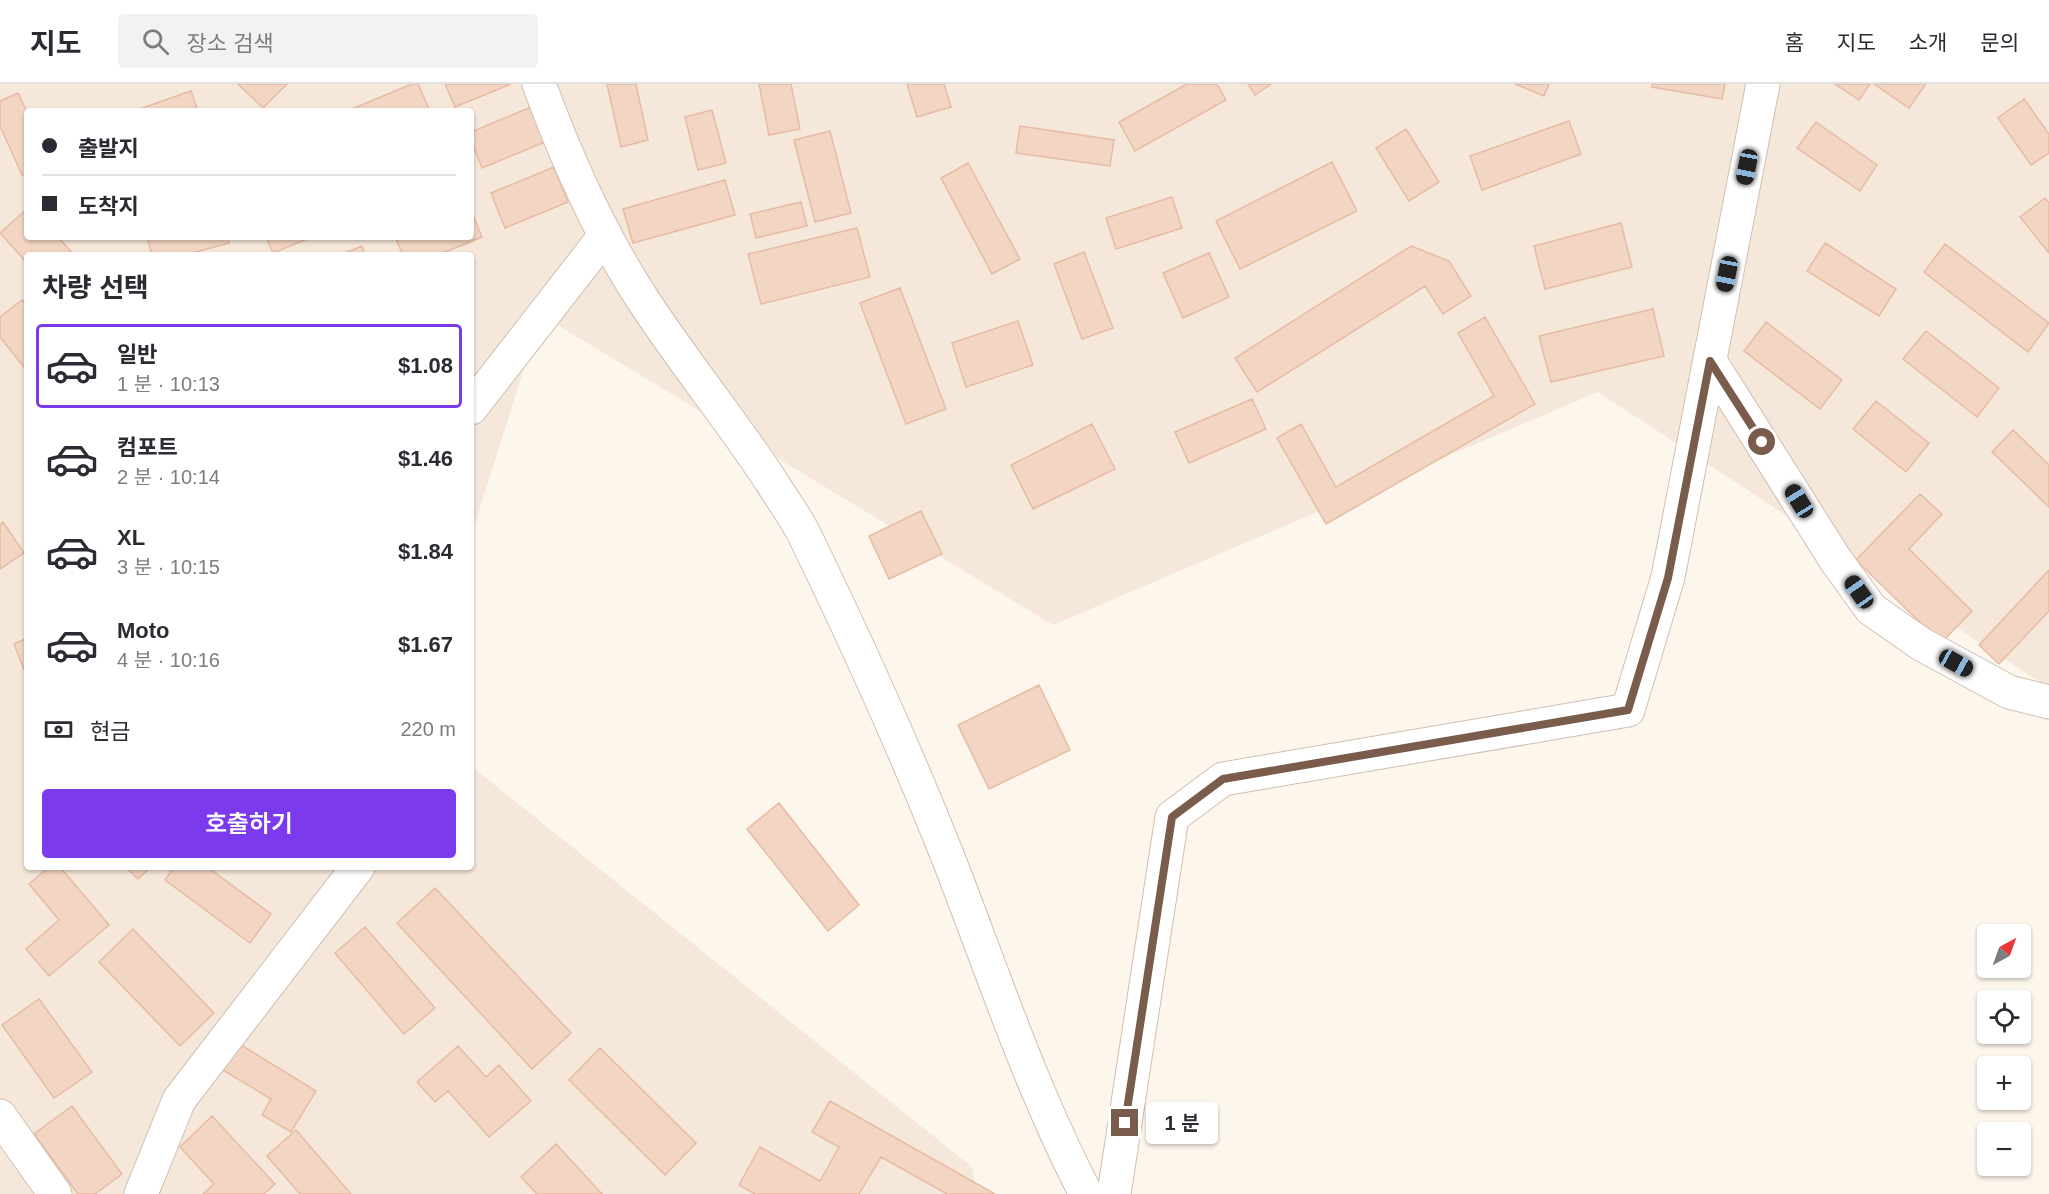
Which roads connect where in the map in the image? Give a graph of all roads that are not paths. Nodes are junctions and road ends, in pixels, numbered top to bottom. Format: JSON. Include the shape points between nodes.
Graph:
{"nodes":[{"id":1,"x":539,"y":84,"type":"edge"},
{"id":2,"x":1763,"y":84,"type":"edge"},
{"id":3,"x":604,"y":237,"type":"junction"},
{"id":4,"x":1710,"y":361,"type":"junction"},
{"id":5,"x":474,"y":404,"type":"edge"},
{"id":6,"x":2049,"y":702,"type":"edge"},
{"id":7,"x":356,"y":870,"type":"edge"},
{"id":8,"x":0,"y":1116,"type":"edge"},
{"id":9,"x":56,"y":1194,"type":"edge"},
{"id":10,"x":141,"y":1194,"type":"edge"},
{"id":11,"x":1086,"y":1194,"type":"edge"},
{"id":12,"x":1113,"y":1194,"type":"edge"}],
"edges":[{"from":1,"to":3,"type":"street"},
{"from":2,"to":4,"type":"street"},
{"from":3,"to":5,"type":"street"},
{"from":3,"to":11,"type":"street","via":[[645,303],[803,530],[889,712],[1015,1037],[1057,1138]]},
{"from":4,"to":6,"type":"street","via":[[1871,609],[1921,644],[2009,692]]},
{"from":4,"to":12,"type":"street","via":[[1668,578],[1628,710],[1223,779],[1172,817]]},
{"from":7,"to":10,"type":"street","via":[[179,1100]]},
{"from":8,"to":9,"type":"street"}]}
